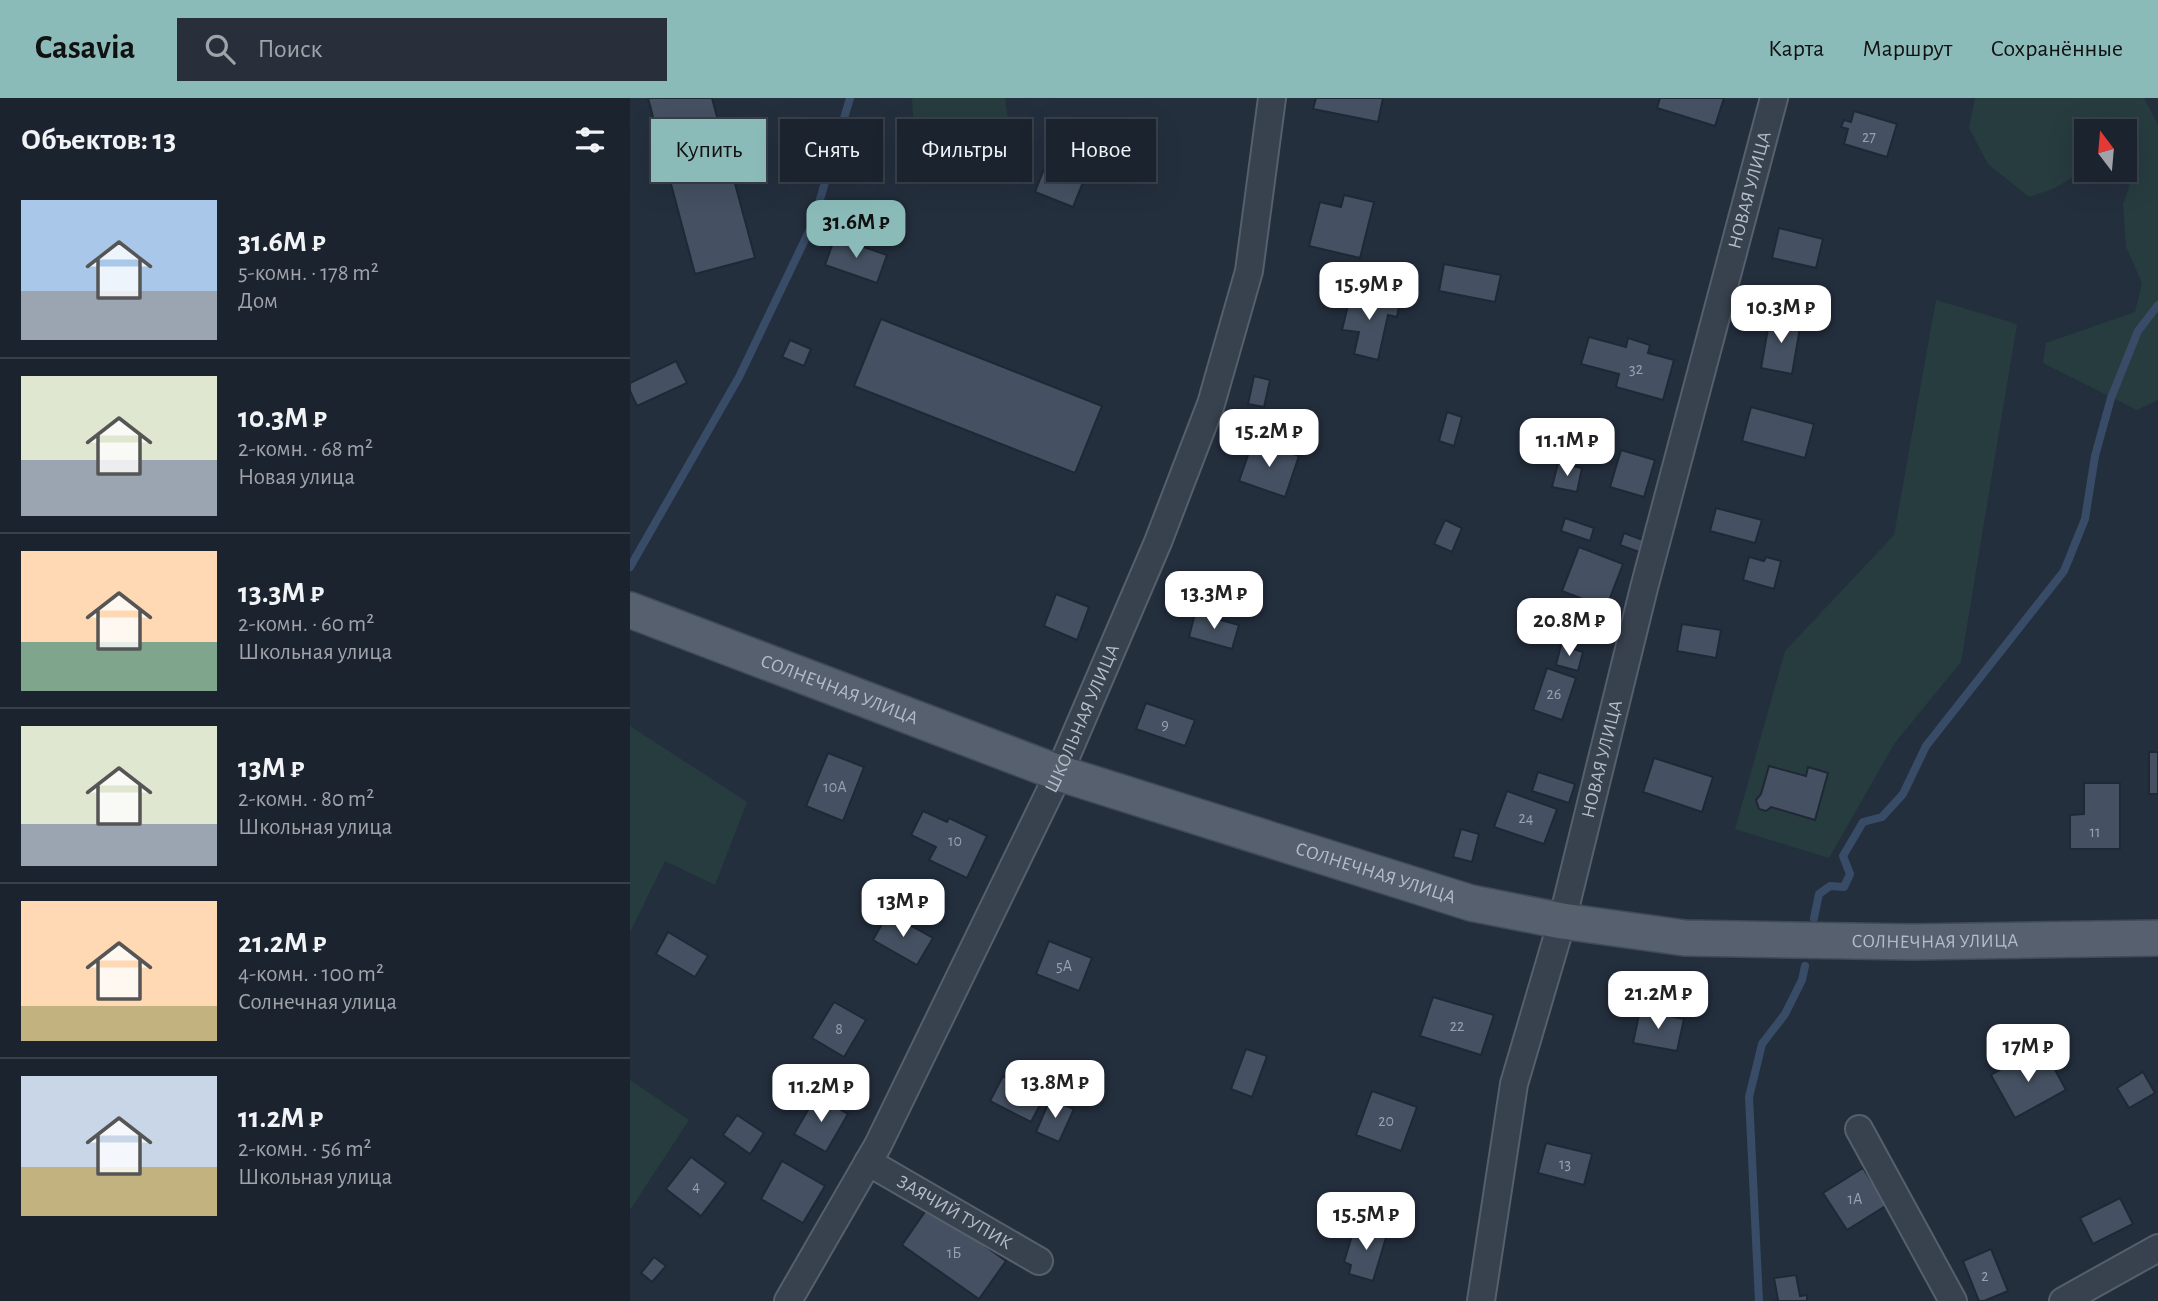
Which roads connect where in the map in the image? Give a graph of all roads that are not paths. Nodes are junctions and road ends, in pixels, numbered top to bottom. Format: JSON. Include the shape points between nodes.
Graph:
{"nodes":[{"id":1,"x":1272,"y":98,"type":"edge"},
{"id":2,"x":1774,"y":98,"type":"edge"},
{"id":3,"x":630,"y":610,"type":"edge"},
{"id":4,"x":1059,"y":773,"type":"junction"},
{"id":5,"x":1562,"y":921,"type":"junction"},
{"id":6,"x":2158,"y":938,"type":"edge"},
{"id":7,"x":1858,"y":1129,"type":"dead end"},
{"id":8,"x":869,"y":1162,"type":"junction"},
{"id":9,"x":2158,"y":1248,"type":"edge"},
{"id":10,"x":1039,"y":1261,"type":"dead end"},
{"id":11,"x":788,"y":1301,"type":"edge"},
{"id":12,"x":1481,"y":1301,"type":"edge"},
{"id":13,"x":1953,"y":1301,"type":"edge"},
{"id":14,"x":2063,"y":1301,"type":"edge"}],
"edges":[{"from":1,"to":4,"type":"street","name":"ШКОЛЬНАЯ УЛИЦА","via":[[1249,271],[1211,404],[1158,542]]},
{"from":2,"to":5,"type":"street","name":"НОВАЯ УЛИЦА","via":[[1644,588]]},
{"from":3,"to":4,"type":"main road","name":"СОЛНЕЧНАЯ УЛИЦА"},
{"from":4,"to":5,"type":"main road","name":"СОЛНЕЧНАЯ УЛИЦА","via":[[1471,903]]},
{"from":4,"to":8,"type":"street","name":"ШКОЛЬНАЯ УЛИЦА"},
{"from":5,"to":6,"type":"main road","name":"СОЛНЕЧНАЯ УЛИЦА","via":[[1685,938],[1913,942]]},
{"from":5,"to":12,"type":"street","name":"НОВАЯ УЛИЦА","via":[[1514,1084]]},
{"from":7,"to":13,"type":"street"},
{"from":8,"to":10,"type":"street","name":"ЗАЯЧИЙ ТУПИК"},
{"from":8,"to":11,"type":"street","name":"ШКОЛЬНАЯ УЛИЦА"},
{"from":9,"to":14,"type":"street"}]}
